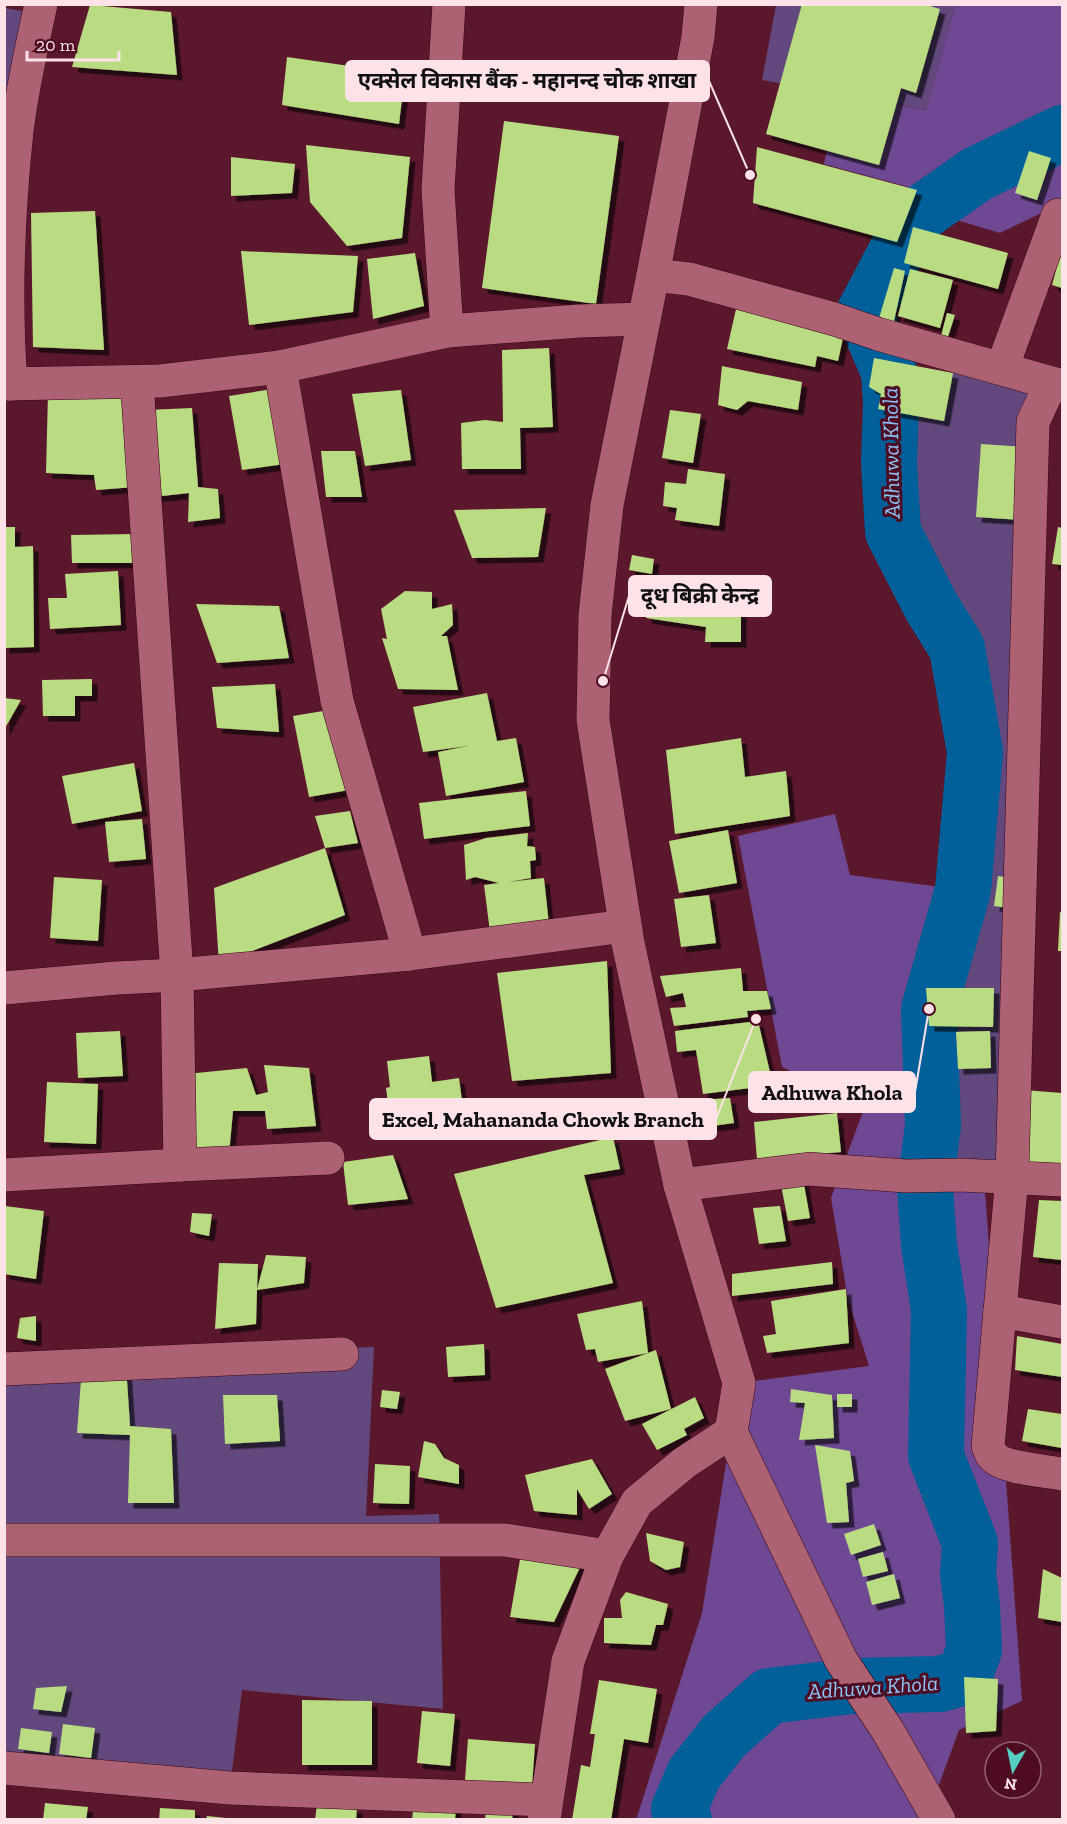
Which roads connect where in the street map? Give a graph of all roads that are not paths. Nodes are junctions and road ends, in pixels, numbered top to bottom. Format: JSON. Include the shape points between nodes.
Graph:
{"nodes":[{"id":1,"x":41,"y":4,"type":"edge"},
{"id":2,"x":449,"y":4,"type":"edge"},
{"id":3,"x":701,"y":4,"type":"edge"},
{"id":4,"x":1058,"y":215,"type":"dead end"},
{"id":5,"x":653,"y":276,"type":"junction"},
{"id":6,"x":643,"y":320,"type":"junction"},
{"id":7,"x":447,"y":331,"type":"junction"},
{"id":8,"x":280,"y":367,"type":"junction"},
{"id":9,"x":1002,"y":368,"type":"junction"},
{"id":10,"x":137,"y":382,"type":"junction"},
{"id":11,"x":8,"y":384,"type":"edge"},
{"id":12,"x":1057,"y":384,"type":"edge"},
{"id":13,"x":625,"y":926,"type":"junction"},
{"id":14,"x":410,"y":954,"type":"junction"},
{"id":15,"x":177,"y":975,"type":"junction"},
{"id":16,"x":4,"y":988,"type":"edge"},
{"id":17,"x":328,"y":1158,"type":"dead end"},
{"id":18,"x":180,"y":1165,"type":"junction"},
{"id":19,"x":4,"y":1175,"type":"edge"},
{"id":20,"x":1012,"y":1177,"type":"junction"},
{"id":21,"x":1062,"y":1180,"type":"edge"},
{"id":22,"x":680,"y":1185,"type":"junction"},
{"id":23,"x":1000,"y":1311,"type":"junction"},
{"id":24,"x":1062,"y":1322,"type":"edge"},
{"id":25,"x":342,"y":1354,"type":"dead end"},
{"id":26,"x":4,"y":1369,"type":"edge"},
{"id":27,"x":731,"y":1432,"type":"junction"},
{"id":28,"x":1062,"y":1474,"type":"edge"},
{"id":29,"x":4,"y":1540,"type":"edge"},
{"id":30,"x":607,"y":1556,"type":"junction"},
{"id":31,"x":4,"y":1768,"type":"edge"},
{"id":32,"x":545,"y":1810,"type":"edge"},
{"id":33,"x":939,"y":1820,"type":"edge"}],
"edges":[{"from":1,"to":11,"type":"street","via":[[17,130],[10,229]]},
{"from":2,"to":7,"type":"street","via":[[438,190]]},
{"from":3,"to":5,"type":"street"},
{"from":4,"to":9,"type":"street"},
{"from":5,"to":6,"type":"street"},
{"from":5,"to":9,"type":"street","via":[[689,279]]},
{"from":6,"to":7,"type":"street"},
{"from":6,"to":13,"type":"street","via":[[607,506],[595,615],[593,720]]},
{"from":7,"to":8,"type":"street"},
{"from":8,"to":10,"type":"street"},
{"from":8,"to":14,"type":"street","via":[[337,702]]},
{"from":9,"to":12,"type":"street"},
{"from":10,"to":11,"type":"street"},
{"from":10,"to":15,"type":"street"},
{"from":12,"to":20,"type":"street","via":[[1033,422]]},
{"from":13,"to":14,"type":"street"},
{"from":13,"to":22,"type":"street"},
{"from":14,"to":15,"type":"street"},
{"from":15,"to":16,"type":"street"},
{"from":15,"to":18,"type":"street"},
{"from":17,"to":18,"type":"street"},
{"from":18,"to":19,"type":"street"},
{"from":20,"to":21,"type":"street"},
{"from":20,"to":22,"type":"street","via":[[906,1176],[809,1169]]},
{"from":20,"to":23,"type":"street"},
{"from":22,"to":27,"type":"street","via":[[739,1383]]},
{"from":23,"to":24,"type":"street"},
{"from":23,"to":28,"type":"street","via":[[988,1446],[999,1461]]},
{"from":25,"to":26,"type":"street"},
{"from":27,"to":30,"type":"street","via":[[684,1463],[637,1502]]},
{"from":27,"to":33,"type":"street","via":[[841,1660]]},
{"from":29,"to":30,"type":"street","via":[[505,1540]]},
{"from":30,"to":32,"type":"street","via":[[568,1661]]},
{"from":31,"to":32,"type":"street"}]}
